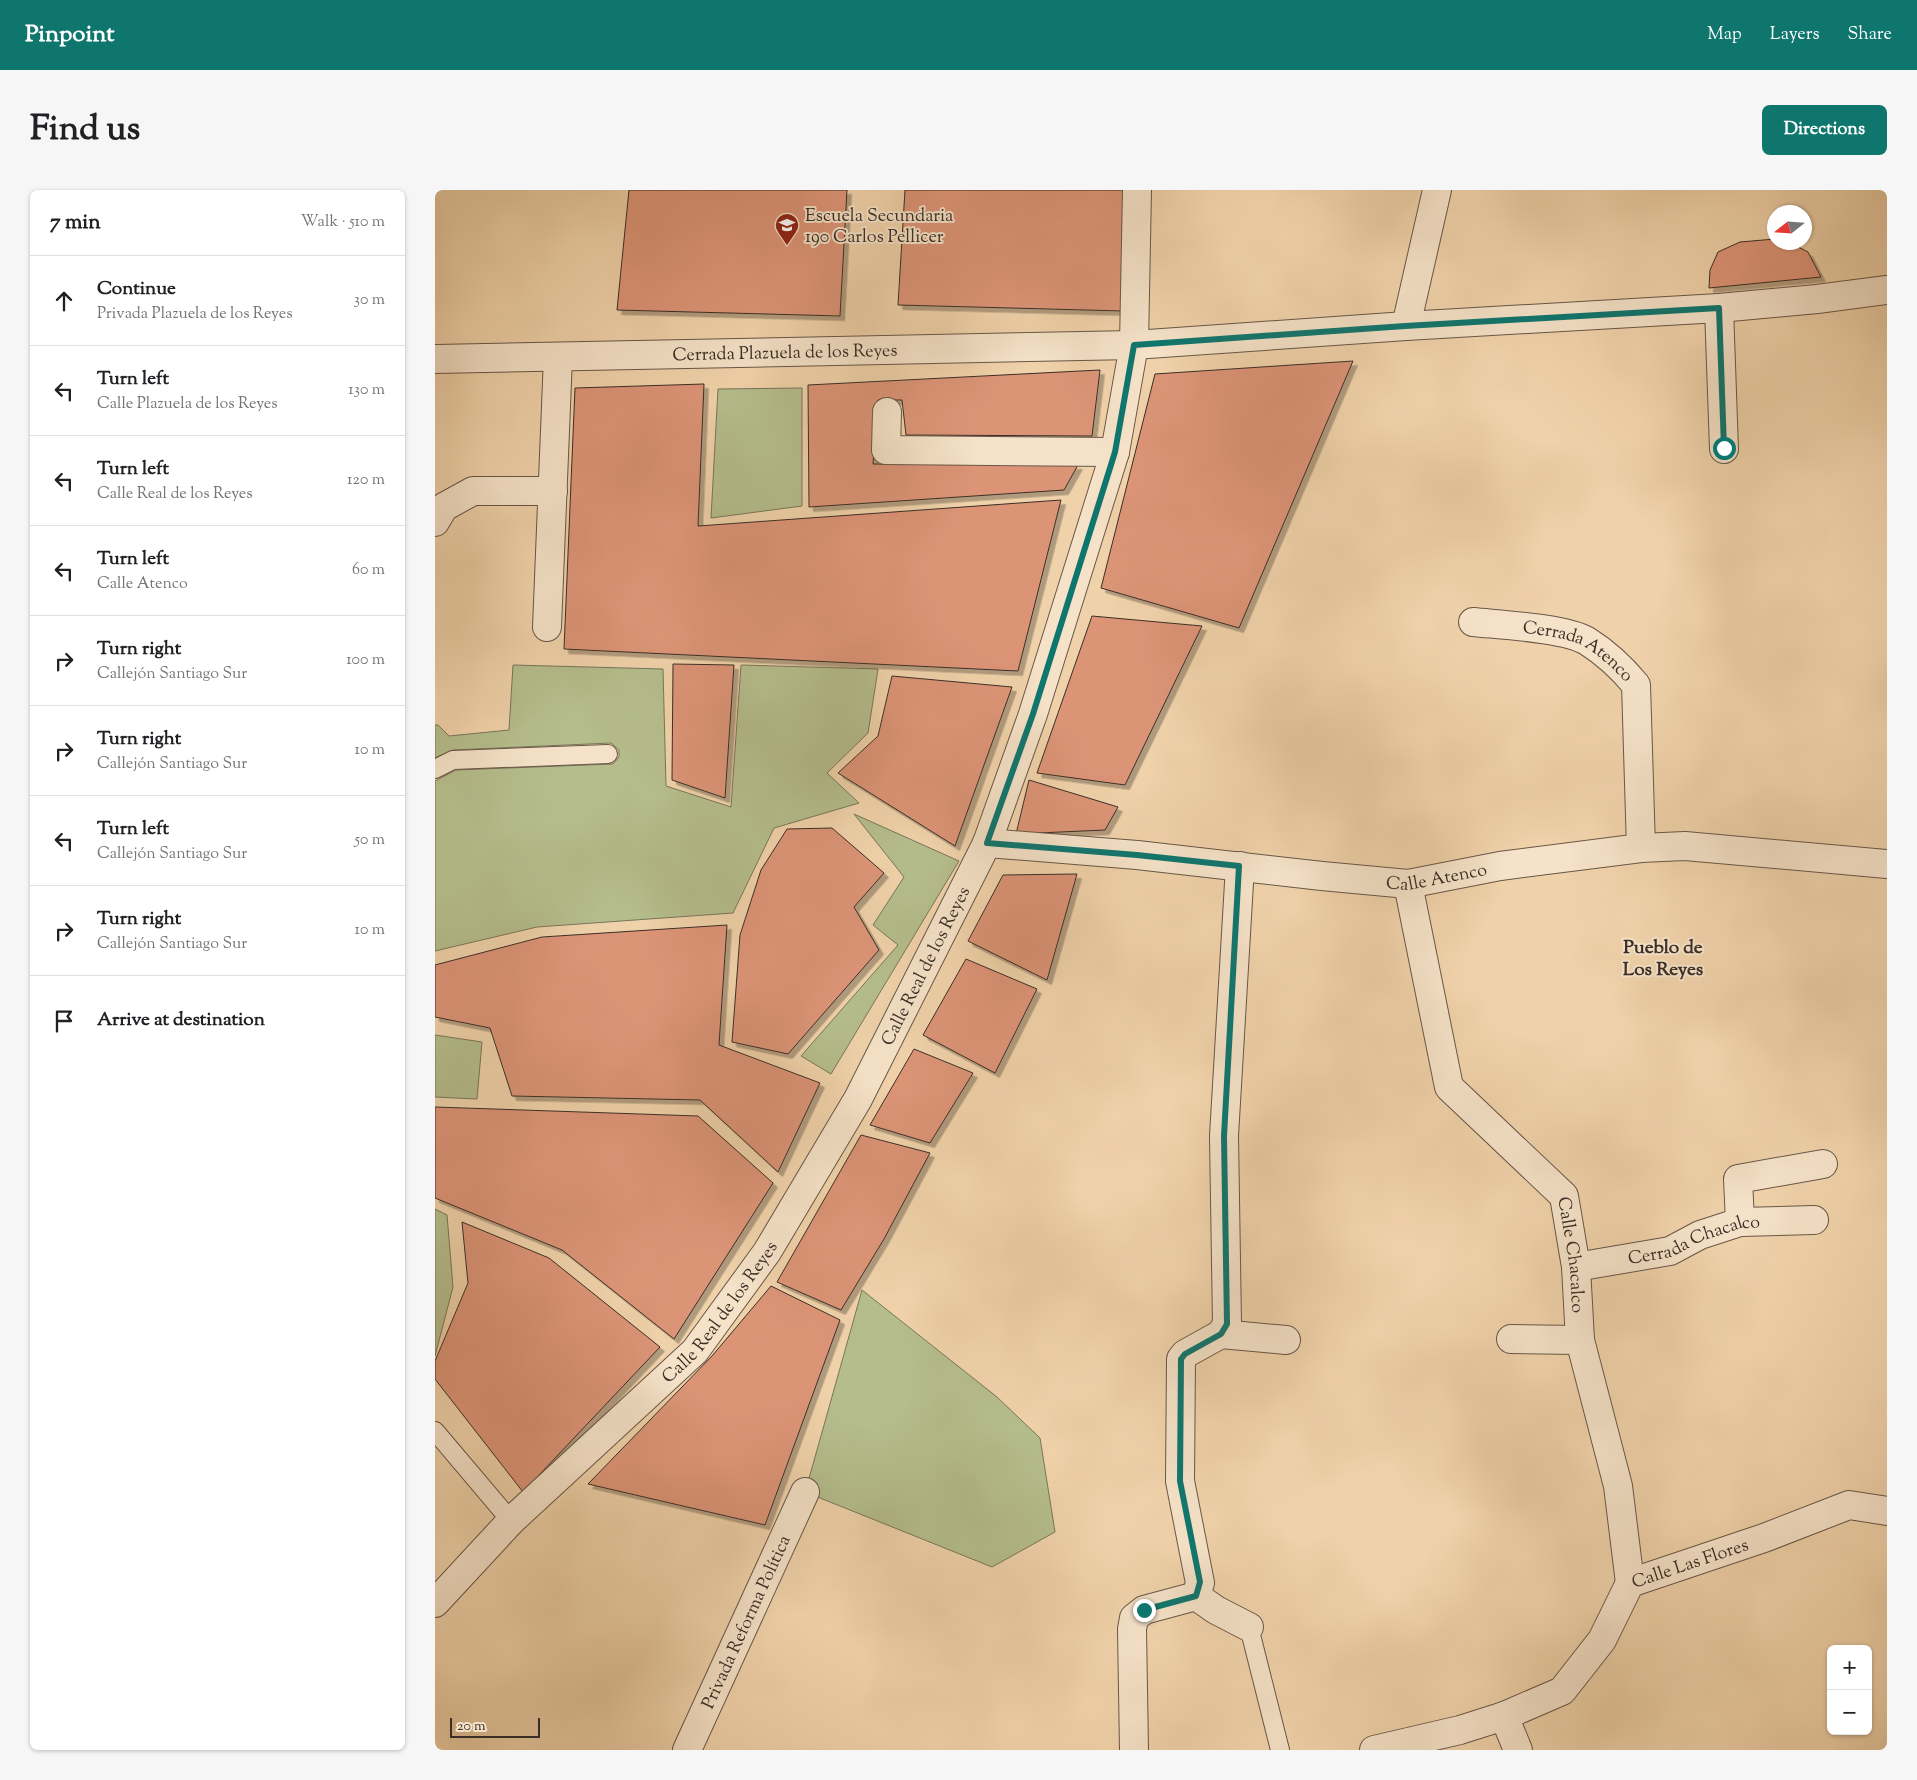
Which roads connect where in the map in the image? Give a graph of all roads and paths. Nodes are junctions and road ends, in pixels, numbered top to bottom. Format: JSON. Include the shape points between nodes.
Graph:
{"nodes":[{"id":1,"x":1137,"y":190,"type":"edge"},
{"id":2,"x":1437,"y":190,"type":"edge"},
{"id":3,"x":1887,"y":290,"type":"edge"},
{"id":4,"x":1719,"y":308,"type":"junction"},
{"id":5,"x":1405,"y":326,"type":"junction"},
{"id":6,"x":1134,"y":345,"type":"junction"},
{"id":7,"x":558,"y":357,"type":"junction"},
{"id":8,"x":435,"y":359,"type":"edge"},
{"id":9,"x":887,"y":412,"type":"dead end"},
{"id":10,"x":1724,"y":448,"type":"dead end"},
{"id":11,"x":1115,"y":452,"type":"junction"},
{"id":12,"x":553,"y":491,"type":"junction"},
{"id":13,"x":435,"y":522,"type":"edge"},
{"id":14,"x":1473,"y":622,"type":"dead end"},
{"id":15,"x":547,"y":627,"type":"dead end"},
{"id":16,"x":609,"y":754,"type":"dead end"},
{"id":17,"x":435,"y":769,"type":"edge"},
{"id":18,"x":987,"y":843,"type":"junction"},
{"id":19,"x":1641,"y":848,"type":"junction"},
{"id":20,"x":1887,"y":864,"type":"edge"},
{"id":21,"x":1239,"y":866,"type":"junction"},
{"id":22,"x":1408,"y":884,"type":"junction"},
{"id":23,"x":1823,"y":1164,"type":"dead end"},
{"id":24,"x":1814,"y":1220,"type":"dead end"},
{"id":25,"x":1740,"y":1222,"type":"junction"},
{"id":26,"x":1576,"y":1267,"type":"junction"},
{"id":27,"x":1221,"y":1334,"type":"junction"},
{"id":28,"x":1511,"y":1338,"type":"dead end"},
{"id":29,"x":1286,"y":1340,"type":"dead end"},
{"id":30,"x":1580,"y":1340,"type":"junction"},
{"id":31,"x":435,"y":1431,"type":"edge"},
{"id":32,"x":805,"y":1492,"type":"dead end"},
{"id":33,"x":1887,"y":1511,"type":"edge"},
{"id":34,"x":511,"y":1521,"type":"junction"},
{"id":35,"x":1630,"y":1583,"type":"junction"},
{"id":36,"x":1196,"y":1596,"type":"junction"},
{"id":37,"x":435,"y":1603,"type":"edge"},
{"id":38,"x":1249,"y":1627,"type":"joint"},
{"id":39,"x":1505,"y":1716,"type":"junction"},
{"id":40,"x":687,"y":1750,"type":"edge"},
{"id":41,"x":1135,"y":1750,"type":"edge"},
{"id":42,"x":1280,"y":1750,"type":"edge"},
{"id":43,"x":1374,"y":1750,"type":"edge"},
{"id":44,"x":1518,"y":1750,"type":"edge"}],
"edges":[{"from":1,"to":6,"type":"street","name":"Calle Real de los Reyes"},
{"from":2,"to":5,"type":"street"},
{"from":3,"to":4,"type":"street","name":"Cerrada Plazuela de los Reyes"},
{"from":4,"to":5,"type":"street","name":"Cerrada Plazuela de los Reyes"},
{"from":4,"to":10,"type":"street"},
{"from":5,"to":6,"type":"street","name":"Cerrada Plazuela de los Reyes"},
{"from":6,"to":7,"type":"street","name":"Cerrada Plazuela de los Reyes"},
{"from":6,"to":11,"type":"street","name":"Calle Real de los Reyes"},
{"from":7,"to":8,"type":"street","name":"Cerrada Plazuela de los Reyes"},
{"from":7,"to":12,"type":"street"},
{"from":9,"to":11,"type":"street","via":[[886,450]]},
{"from":11,"to":18,"type":"street","name":"Calle Real de los Reyes","via":[[1033,714]]},
{"from":12,"to":13,"type":"street","via":[[473,491],[444,508]]},
{"from":12,"to":15,"type":"street"},
{"from":14,"to":19,"type":"street","name":"Cerrada Atenco","via":[[1568,634],[1586,641],[1618,664],[1636,685]]},
{"from":16,"to":17,"type":"lane","via":[[453,760]]},
{"from":18,"to":21,"type":"street","name":"Calle Atenco"},
{"from":18,"to":34,"type":"street","name":"Calle Real de los Reyes","via":[[859,1099],[767,1252],[695,1351]]},
{"from":19,"to":20,"type":"street","name":"Calle Atenco","via":[[1685,846]]},
{"from":19,"to":22,"type":"street","name":"Calle Atenco","via":[[1500,866]]},
{"from":21,"to":22,"type":"street","name":"Calle Atenco"},
{"from":21,"to":27,"type":"street","via":[[1224,1136],[1227,1324]]},
{"from":22,"to":26,"type":"street","name":"Calle Chacalco","via":[[1449,1087],[1564,1196]]},
{"from":23,"to":25,"type":"street","via":[[1738,1179]]},
{"from":24,"to":25,"type":"street","name":"Cerrada Chacalco"},
{"from":25,"to":26,"type":"street","name":"Cerrada Chacalco","via":[[1700,1235],[1670,1251]]},
{"from":26,"to":30,"type":"street","name":"Calle Chacalco"},
{"from":27,"to":29,"type":"street"},
{"from":27,"to":36,"type":"street","via":[[1181,1359],[1180,1481],[1200,1582]]},
{"from":28,"to":30,"type":"street"},
{"from":30,"to":35,"type":"street","name":"Calle Chacalco","via":[[1618,1486]]},
{"from":31,"to":34,"type":"lane"},
{"from":32,"to":40,"type":"street","name":"Privada Reforma Política"},
{"from":33,"to":35,"type":"street","name":"Calle Las Flores","via":[[1849,1505]]},
{"from":34,"to":37,"type":"street","name":"Calle Real de los Reyes"},
{"from":35,"to":39,"type":"street","name":"Calle Las Flores","via":[[1602,1640],[1562,1691]]},
{"from":36,"to":38,"type":"street"},
{"from":36,"to":41,"type":"street","via":[[1144,1610],[1134,1618]]},
{"from":38,"to":42,"type":"lane"},
{"from":39,"to":43,"type":"street","name":"Calle Las Flores"},
{"from":39,"to":44,"type":"street"}]}
